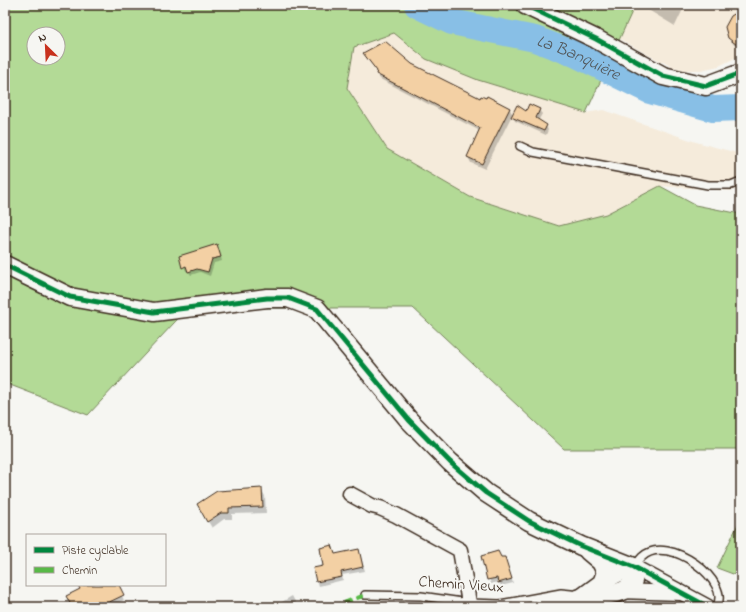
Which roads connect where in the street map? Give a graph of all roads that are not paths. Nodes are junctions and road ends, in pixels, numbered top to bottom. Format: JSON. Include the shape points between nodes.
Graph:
{"nodes":[{"id":1,"x":524,"y":5,"type":"edge"},
{"id":2,"x":741,"y":72,"type":"edge"},
{"id":3,"x":520,"y":146,"type":"dead end"},
{"id":4,"x":741,"y":181,"type":"edge"},
{"id":5,"x":5,"y":265,"type":"edge"},
{"id":6,"x":350,"y":494,"type":"dead end"},
{"id":7,"x":581,"y":546,"type":"junction"},
{"id":8,"x":634,"y":567,"type":"junction"},
{"id":9,"x":606,"y":578,"type":"junction"},
{"id":10,"x":622,"y":592,"type":"junction"},
{"id":11,"x":684,"y":593,"type":"junction"},
{"id":12,"x":365,"y":595,"type":"dead end"},
{"id":13,"x":578,"y":599,"type":"junction"},
{"id":14,"x":469,"y":603,"type":"junction"},
{"id":15,"x":543,"y":607,"type":"edge"},
{"id":16,"x":708,"y":607,"type":"edge"},
{"id":17,"x":716,"y":607,"type":"edge"}],
"edges":[{"from":1,"to":2,"type":"street","via":[[596,39],[663,76],[706,86]]},
{"from":3,"to":4,"type":"lane","via":[[533,152],[708,185],[731,185]]},
{"from":5,"to":7,"type":"street","via":[[70,297],[154,312],[267,298],[288,298],[317,309],[399,409],[450,462],[486,493],[529,521]]},
{"from":6,"to":14,"type":"street","via":[[396,515],[460,550]]},
{"from":7,"to":8,"type":"street"},
{"from":7,"to":9,"type":"street","via":[[601,562]]},
{"from":8,"to":9,"type":"street"},
{"from":8,"to":10,"type":"street","via":[[633,583]]},
{"from":8,"to":11,"type":"street"},
{"from":8,"to":17,"type":"lane","via":[[642,556],[650,552],[672,550],[690,559],[712,579],[719,596]]},
{"from":9,"to":10,"type":"street","via":[[616,590]]},
{"from":9,"to":13,"type":"street"},
{"from":10,"to":11,"type":"street"},
{"from":10,"to":13,"type":"street"},
{"from":11,"to":16,"type":"street"},
{"from":12,"to":14,"type":"lane","name":"Chemin Vieux","via":[[421,596]]},
{"from":13,"to":14,"type":"lane","name":"Chemin Vieux","via":[[571,594],[561,593],[500,604]]},
{"from":13,"to":15,"type":"street"}]}
